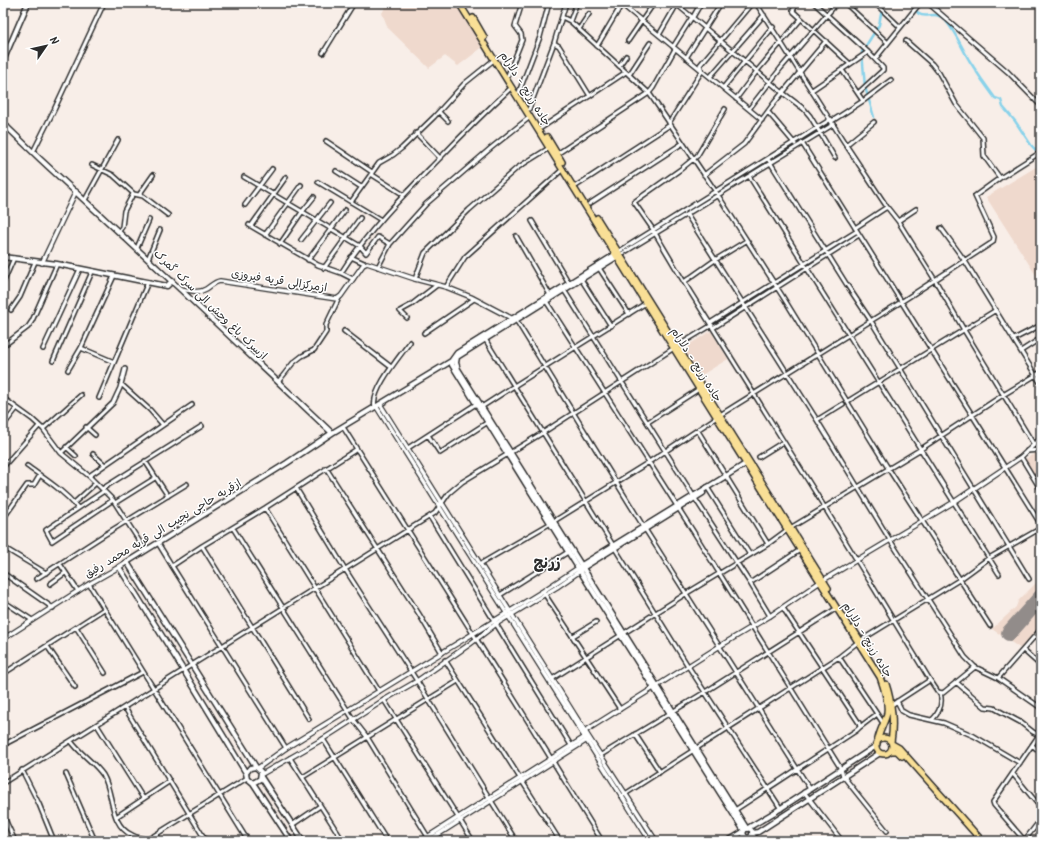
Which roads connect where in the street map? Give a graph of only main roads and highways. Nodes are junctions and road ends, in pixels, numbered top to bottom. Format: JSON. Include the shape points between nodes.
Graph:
{"nodes":[{"id":1,"x":28,"y":3,"type":"edge"},
{"id":2,"x":460,"y":3,"type":"edge"},
{"id":3,"x":463,"y":3,"type":"edge"},
{"id":4,"x":3,"y":61,"type":"edge"},
{"id":5,"x":3,"y":121,"type":"edge"},
{"id":6,"x":618,"y":255,"type":"junction"},
{"id":7,"x":3,"y":257,"type":"edge"},
{"id":8,"x":172,"y":281,"type":"junction"},
{"id":9,"x":514,"y":319,"type":"junction"},
{"id":10,"x":676,"y":347,"type":"junction"},
{"id":11,"x":454,"y":359,"type":"junction"},
{"id":12,"x":481,"y":408,"type":"junction"},
{"id":13,"x":719,"y":416,"type":"junction"},
{"id":14,"x":332,"y":433,"type":"junction"},
{"id":15,"x":508,"y":452,"type":"junction"},
{"id":16,"x":748,"y":464,"type":"junction"},
{"id":17,"x":552,"y":522,"type":"junction"},
{"id":18,"x":789,"y":529,"type":"junction"},
{"id":19,"x":127,"y":562,"type":"junction"},
{"id":20,"x":580,"y":568,"type":"junction"},
{"id":21,"x":822,"y":581,"type":"junction"},
{"id":22,"x":859,"y":641,"type":"junction"},
{"id":23,"x":892,"y":743,"type":"junction"},
{"id":24,"x":877,"y":745,"type":"junction"},
{"id":25,"x":891,"y":751,"type":"junction"},
{"id":26,"x":880,"y":752,"type":"junction"},
{"id":27,"x":257,"y":768,"type":"junction"},
{"id":28,"x":246,"y":773,"type":"junction"},
{"id":29,"x":261,"y":776,"type":"junction"},
{"id":30,"x":253,"y":783,"type":"junction"},
{"id":31,"x":726,"y":798,"type":"junction"},
{"id":32,"x":752,"y":833,"type":"junction"},
{"id":33,"x":745,"y":834,"type":"edge"},
{"id":34,"x":290,"y":841,"type":"edge"},
{"id":35,"x":303,"y":841,"type":"edge"},
{"id":36,"x":728,"y":841,"type":"edge"},
{"id":37,"x":738,"y":841,"type":"edge"},
{"id":38,"x":978,"y":841,"type":"edge"},
{"id":39,"x":982,"y":841,"type":"edge"}],
"edges":[{"from":1,"to":4,"type":"main road"},
{"from":2,"to":6,"type":"highway","name":"جاده زرنج - دلارام"},
{"from":3,"to":6,"type":"highway","name":"جاده زرنج - دلارام"},
{"from":5,"to":8,"type":"main road","name":"ازسرک باغ وحش الی سرک گمرک"},
{"from":6,"to":9,"type":"main road"},
{"from":6,"to":9,"type":"main road"},
{"from":6,"to":10,"type":"highway","name":"جاده زرنج - دلارام"},
{"from":7,"to":8,"type":"main road","via":[[57,264],[167,286]]},
{"from":8,"to":14,"type":"main road","name":"ازسرک باغ وحش الی سرک گمرک"},
{"from":9,"to":11,"type":"main road"},
{"from":9,"to":11,"type":"main road","via":[[457,353]]},
{"from":10,"to":13,"type":"highway","name":"جاده زرنج - دلارام"},
{"from":10,"to":13,"type":"highway","name":"جاده زرنج - دلارام","via":[[699,389]]},
{"from":11,"to":12,"type":"main road"},
{"from":11,"to":12,"type":"main road","via":[[452,365]]},
{"from":11,"to":14,"type":"main road","name":"ازقریه حاجی نجیب الی قریه محمد رفیق"},
{"from":12,"to":15,"type":"main road"},
{"from":12,"to":15,"type":"main road"},
{"from":13,"to":16,"type":"highway","name":"جاده زرنج - دلارام"},
{"from":14,"to":19,"type":"main road","name":"ازقریه حاجی نجیب الی قریه محمد رفیق"},
{"from":15,"to":17,"type":"main road"},
{"from":16,"to":18,"type":"highway","name":"جاده زرنج - دلارام"},
{"from":16,"to":20,"type":"main road"},
{"from":17,"to":20,"type":"main road"},
{"from":17,"to":20,"type":"main road"},
{"from":18,"to":21,"type":"highway","name":"جاده زرنج - دلارام"},
{"from":18,"to":21,"type":"highway","name":"جاده زرنج - دلارام"},
{"from":19,"to":27,"type":"main road"},
{"from":19,"to":28,"type":"main road","name":"ازقریه حاجی نجیب الی قریه محمد رفیق","via":[[119,567]]},
{"from":20,"to":31,"type":"main road"},
{"from":21,"to":22,"type":"highway","name":"جاده زرنج - دلارام"},
{"from":21,"to":22,"type":"highway","name":"جاده زرنج - دلارام"},
{"from":22,"to":23,"type":"highway","name":"جاده زرنج - دلارام","via":[[882,675],[886,686]]},
{"from":22,"to":24,"type":"highway","name":"جاده زرنج - دلارام","via":[[884,688],[887,716]]},
{"from":23,"to":24,"type":"highway","via":[[884,738],[879,740]]},
{"from":23,"to":25,"type":"highway"},
{"from":23,"to":39,"type":"highway"},
{"from":24,"to":26,"type":"highway"},
{"from":24,"to":33,"type":"main road"},
{"from":25,"to":26,"type":"highway","via":[[884,754]]},
{"from":25,"to":38,"type":"highway","via":[[900,753]]},
{"from":26,"to":32,"type":"main road","via":[[758,832]]},
{"from":27,"to":28,"type":"main road","via":[[250,768]]},
{"from":27,"to":29,"type":"main road"},
{"from":28,"to":30,"type":"main road","via":[[247,778]]},
{"from":29,"to":30,"type":"main road"},
{"from":29,"to":35,"type":"main road"},
{"from":30,"to":34,"type":"main road"},
{"from":31,"to":33,"type":"main road"},
{"from":31,"to":33,"type":"main road","via":[[735,810]]},
{"from":32,"to":33,"type":"main road"},
{"from":32,"to":33,"type":"main road","via":[[749,837]]},
{"from":33,"to":36,"type":"main road"},
{"from":33,"to":37,"type":"main road"}]}
